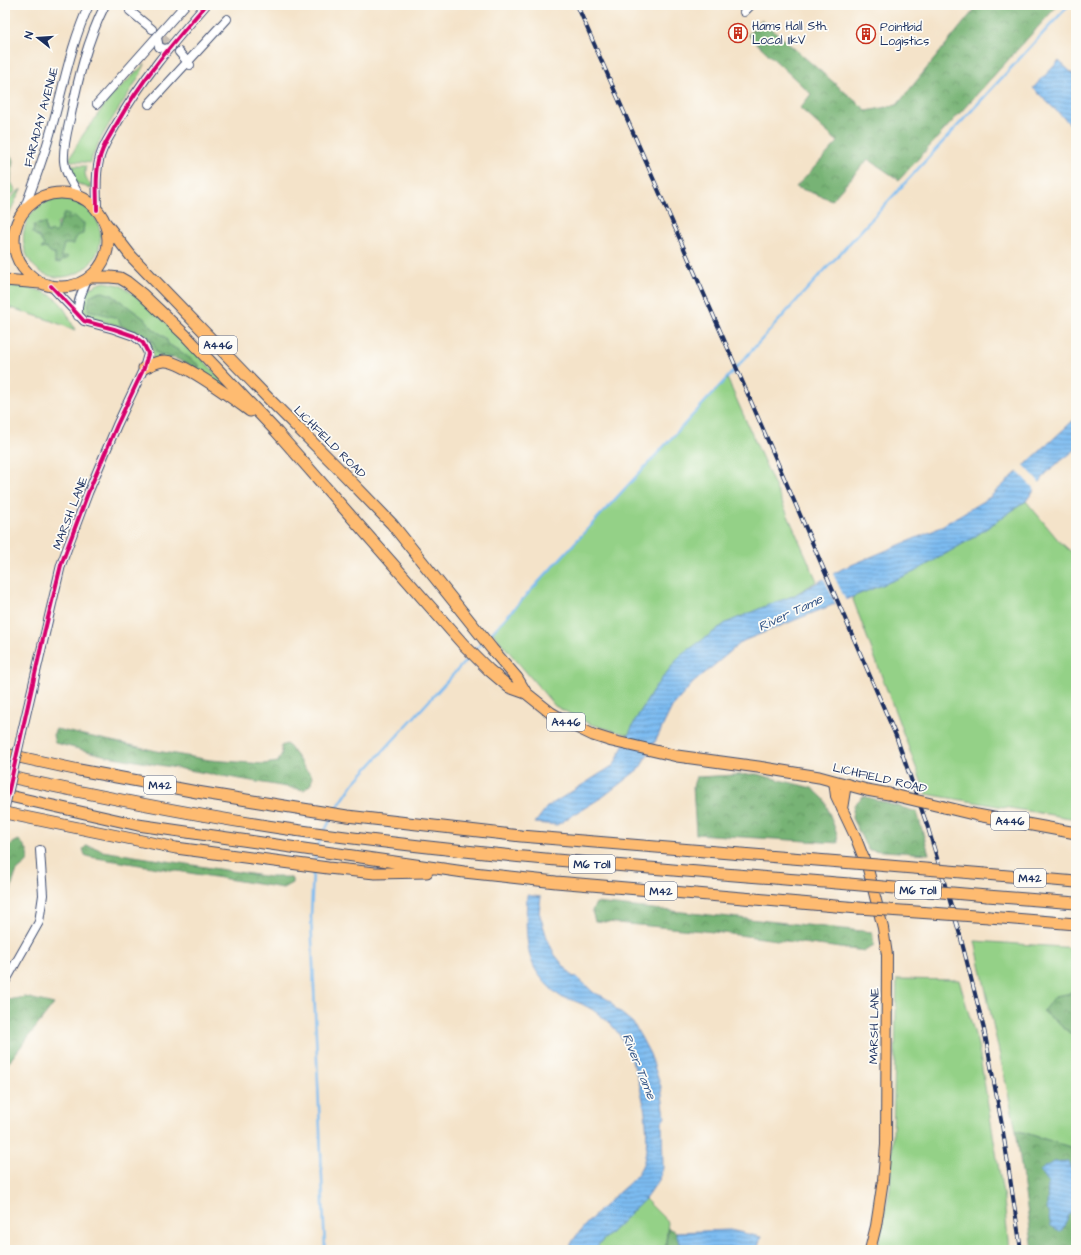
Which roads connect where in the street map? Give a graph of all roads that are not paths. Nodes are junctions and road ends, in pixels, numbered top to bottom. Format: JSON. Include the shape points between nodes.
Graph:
{"nodes":[{"id":1,"x":89,"y":5,"type":"edge"},
{"id":2,"x":105,"y":5,"type":"edge"},
{"id":3,"x":184,"y":5,"type":"edge"},
{"id":4,"x":206,"y":5,"type":"edge"},
{"id":5,"x":751,"y":5,"type":"edge"},
{"id":6,"x":130,"y":11,"type":"dead end"},
{"id":7,"x":744,"y":12,"type":"dead end"},
{"id":8,"x":227,"y":19,"type":"dead end"},
{"id":9,"x":155,"y":32,"type":"junction"},
{"id":10,"x":171,"y":47,"type":"junction"},
{"id":11,"x":179,"y":52,"type":"tunnel mouth"},
{"id":12,"x":189,"y":63,"type":"junction"},
{"id":13,"x":97,"y":104,"type":"dead end"},
{"id":14,"x":149,"y":104,"type":"dead end"},
{"id":15,"x":80,"y":197,"type":"junction"},
{"id":16,"x":97,"y":210,"type":"junction"},
{"id":17,"x":23,"y":212,"type":"junction"},
{"id":18,"x":104,"y":221,"type":"junction"},
{"id":19,"x":16,"y":226,"type":"junction"},
{"id":20,"x":5,"y":237,"type":"edge"},
{"id":21,"x":89,"y":278,"type":"junction"},
{"id":22,"x":5,"y":280,"type":"edge"},
{"id":23,"x":47,"y":285,"type":"junction"},
{"id":24,"x":78,"y":316,"type":"junction"},
{"id":25,"x":144,"y":368,"type":"junction"},
{"id":26,"x":276,"y":431,"type":"junction"},
{"id":27,"x":526,"y":693,"type":"junction"},
{"id":28,"x":5,"y":754,"type":"edge"},
{"id":29,"x":5,"y":776,"type":"edge"},
{"id":30,"x":834,"y":781,"type":"junction"},
{"id":31,"x":846,"y":784,"type":"junction"},
{"id":32,"x":5,"y":795,"type":"edge"},
{"id":33,"x":5,"y":807,"type":"edge"},
{"id":34,"x":842,"y":809,"type":"junction"},
{"id":35,"x":5,"y":813,"type":"edge"},
{"id":36,"x":1076,"y":833,"type":"edge"},
{"id":37,"x":40,"y":850,"type":"dead end"},
{"id":38,"x":464,"y":872,"type":"junction"},
{"id":39,"x":1076,"y":882,"type":"edge"},
{"id":40,"x":1076,"y":903,"type":"edge"},
{"id":41,"x":1076,"y":924,"type":"edge"},
{"id":42,"x":5,"y":982,"type":"edge"},
{"id":43,"x":870,"y":1250,"type":"edge"}],
"edges":[{"from":1,"to":17,"type":"street","name":"FARADAY AVENUE","via":[[80,24],[51,133]]},
{"from":2,"to":15,"type":"street","via":[[83,59],[65,148],[64,162],[69,178]]},
{"from":3,"to":9,"type":"street"},
{"from":4,"to":10,"type":"street"},
{"from":5,"to":7,"type":"street"},
{"from":6,"to":9,"type":"street"},
{"from":8,"to":12,"type":"street"},
{"from":9,"to":10,"type":"street","via":[[160,47]]},
{"from":9,"to":13,"type":"street"},
{"from":10,"to":16,"type":"street","via":[[150,71],[131,99],[102,149],[96,183]]},
{"from":11,"to":12,"type":"street"},
{"from":12,"to":14,"type":"street"},
{"from":15,"to":16,"type":"highway"},
{"from":15,"to":17,"type":"highway","via":[[54,193],[35,201]]},
{"from":16,"to":18,"type":"highway"},
{"from":17,"to":19,"type":"highway"},
{"from":18,"to":21,"type":"highway","via":[[107,248],[101,264]]},
{"from":18,"to":27,"type":"highway","name":"LICHFIELD ROAD","number":"A446","via":[[132,256],[392,524],[518,678]]},
{"from":19,"to":20,"type":"highway"},
{"from":19,"to":23,"type":"highway","via":[[14,248],[18,258],[28,274]]},
{"from":21,"to":23,"type":"highway","via":[[75,285]]},
{"from":21,"to":24,"type":"street","via":[[78,299]]},
{"from":21,"to":26,"type":"highway","name":"LICHFIELD ROAD","number":"A446","via":[[120,278],[142,294],[185,335]]},
{"from":22,"to":23,"type":"highway"},
{"from":23,"to":24,"type":"street","name":"MARSH LANE"},
{"from":24,"to":25,"type":"street","name":"MARSH LANE","via":[[90,324],[134,336],[143,343],[147,351]]},
{"from":25,"to":26,"type":"highway","via":[[165,361],[176,364],[233,398]]},
{"from":25,"to":33,"type":"street","name":"MARSH LANE","bridge":true,"via":[[88,493],[61,565]]},
{"from":26,"to":27,"type":"highway","name":"LICHFIELD ROAD","number":"A446","via":[[465,646],[509,687]]},
{"from":27,"to":30,"type":"highway","name":"LICHFIELD ROAD","number":"A446","via":[[570,724],[612,741],[677,756],[766,768]]},
{"from":28,"to":39,"type":"highway","number":"M42","bridge":true,"via":[[93,773],[347,816],[521,836]]},
{"from":29,"to":40,"type":"highway","number":"M6 Toll","bridge":true,"via":[[162,808],[307,831],[466,851]]},
{"from":30,"to":31,"type":"highway","name":"LICHFIELD ROAD","number":"A446"},
{"from":30,"to":34,"type":"main road","name":"MARSH LANE","via":[[836,796]]},
{"from":31,"to":34,"type":"main road"},
{"from":31,"to":36,"type":"highway","name":"LICHFIELD ROAD","number":"A446","bridge":true,"via":[[977,815]]},
{"from":32,"to":38,"type":"highway","number":"M42","via":[[138,825]]},
{"from":34,"to":43,"type":"main road","name":"MARSH LANE","via":[[868,870],[887,955],[886,1145],[876,1226]]},
{"from":35,"to":38,"type":"highway","via":[[176,848],[328,868],[375,873]]},
{"from":37,"to":42,"type":"street","via":[[43,895],[39,922]]},
{"from":38,"to":41,"type":"highway","number":"M42","bridge":true,"via":[[858,908]]}]}
